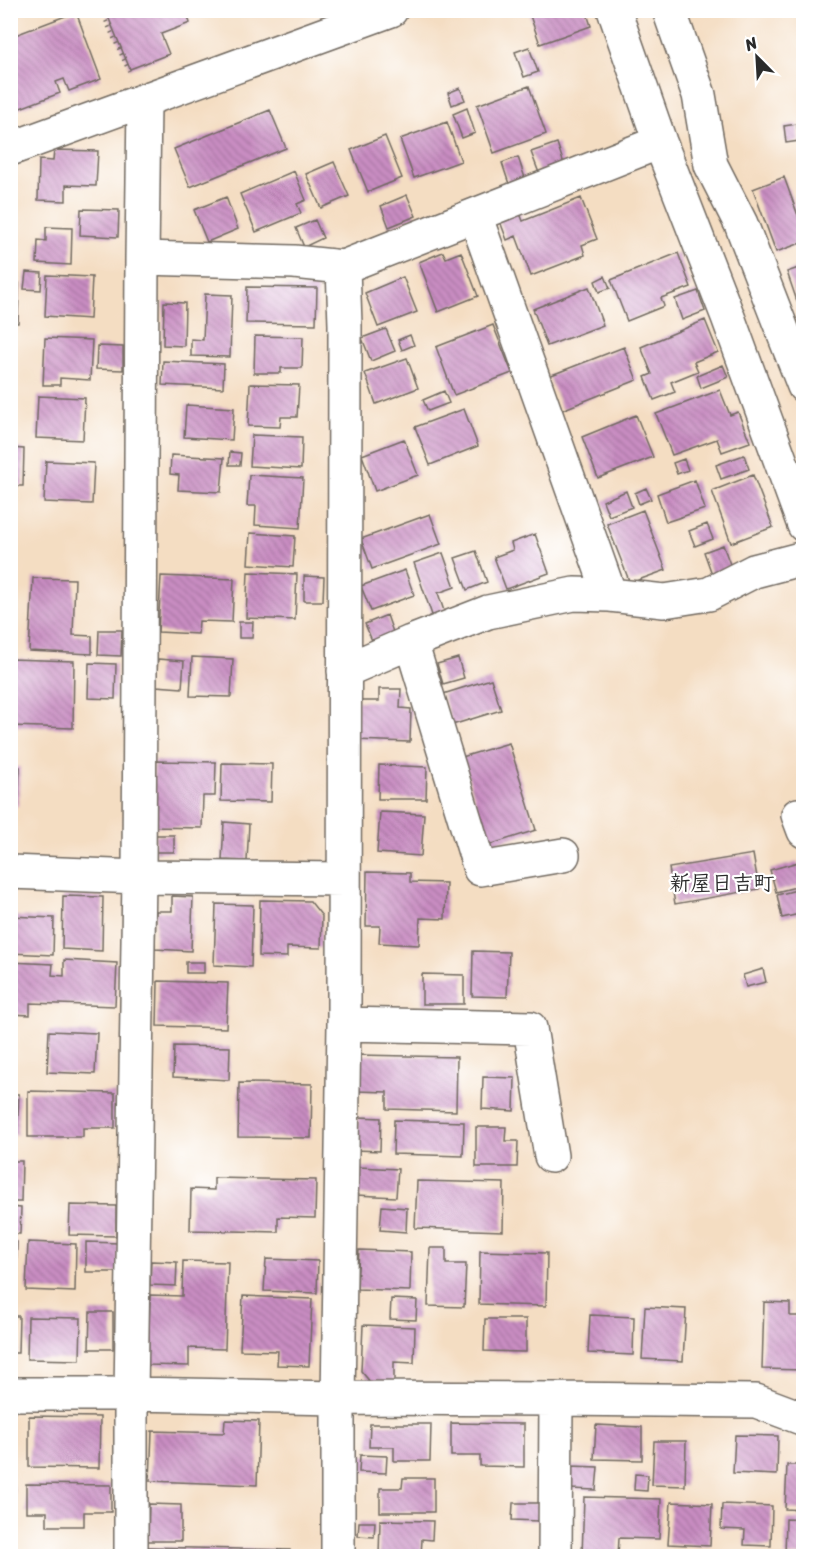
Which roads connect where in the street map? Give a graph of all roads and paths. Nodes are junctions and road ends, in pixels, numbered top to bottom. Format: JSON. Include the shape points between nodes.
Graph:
{"nodes":[{"id":1,"x":101,"y":10,"type":"edge"},
{"id":2,"x":614,"y":10,"type":"edge"},
{"id":3,"x":669,"y":10,"type":"edge"},
{"id":4,"x":374,"y":13,"type":"edge"},
{"id":5,"x":144,"y":102,"type":"junction"},
{"id":6,"x":660,"y":142,"type":"junction"},
{"id":7,"x":10,"y":149,"type":"edge"},
{"id":8,"x":475,"y":215,"type":"junction"},
{"id":9,"x":142,"y":258,"type":"junction"},
{"id":10,"x":343,"y":267,"type":"junction"},
{"id":11,"x":804,"y":386,"type":"edge"},
{"id":12,"x":804,"y":525,"type":"edge"},
{"id":13,"x":804,"y":558,"type":"edge"},
{"id":14,"x":610,"y":595,"type":"junction"},
{"id":15,"x":411,"y":642,"type":"junction"},
{"id":16,"x":344,"y":671,"type":"junction"},
{"id":17,"x":563,"y":855,"type":"dead end"},
{"id":18,"x":10,"y":872,"type":"edge"},
{"id":19,"x":139,"y":877,"type":"junction"},
{"id":20,"x":344,"y":879,"type":"junction"},
{"id":21,"x":344,"y":1024,"type":"junction"},
{"id":22,"x":551,"y":1156,"type":"dead end"},
{"id":23,"x":10,"y":1394,"type":"edge"},
{"id":24,"x":131,"y":1394,"type":"junction"},
{"id":25,"x":338,"y":1398,"type":"junction"},
{"id":26,"x":556,"y":1399,"type":"junction"},
{"id":27,"x":804,"y":1419,"type":"edge"},
{"id":28,"x":131,"y":1557,"type":"edge"},
{"id":29,"x":338,"y":1557,"type":"edge"},
{"id":30,"x":555,"y":1557,"type":"edge"}],
"edges":[{"from":1,"to":5,"type":"path"},
{"from":2,"to":6,"type":"street"},
{"from":3,"to":11,"type":"street","via":[[699,94],[711,165],[741,224]]},
{"from":4,"to":5,"type":"street"},
{"from":5,"to":7,"type":"street"},
{"from":5,"to":9,"type":"street"},
{"from":6,"to":8,"type":"street"},
{"from":6,"to":12,"type":"street"},
{"from":8,"to":10,"type":"street"},
{"from":8,"to":14,"type":"street"},
{"from":9,"to":10,"type":"street"},
{"from":9,"to":19,"type":"street"},
{"from":10,"to":16,"type":"street"},
{"from":13,"to":14,"type":"street","via":[[754,571],[709,594],[664,601]]},
{"from":14,"to":15,"type":"street","via":[[574,594],[488,612]]},
{"from":15,"to":16,"type":"street"},
{"from":15,"to":17,"type":"street","via":[[480,869]]},
{"from":16,"to":20,"type":"street"},
{"from":18,"to":19,"type":"street"},
{"from":19,"to":20,"type":"street"},
{"from":19,"to":24,"type":"street"},
{"from":20,"to":21,"type":"street"},
{"from":21,"to":22,"type":"street","via":[[530,1028]]},
{"from":21,"to":25,"type":"street"},
{"from":23,"to":24,"type":"street"},
{"from":24,"to":25,"type":"street"},
{"from":24,"to":28,"type":"street"},
{"from":25,"to":26,"type":"street"},
{"from":25,"to":29,"type":"street"},
{"from":26,"to":27,"type":"street","via":[[756,1401]]},
{"from":26,"to":30,"type":"street"}]}
